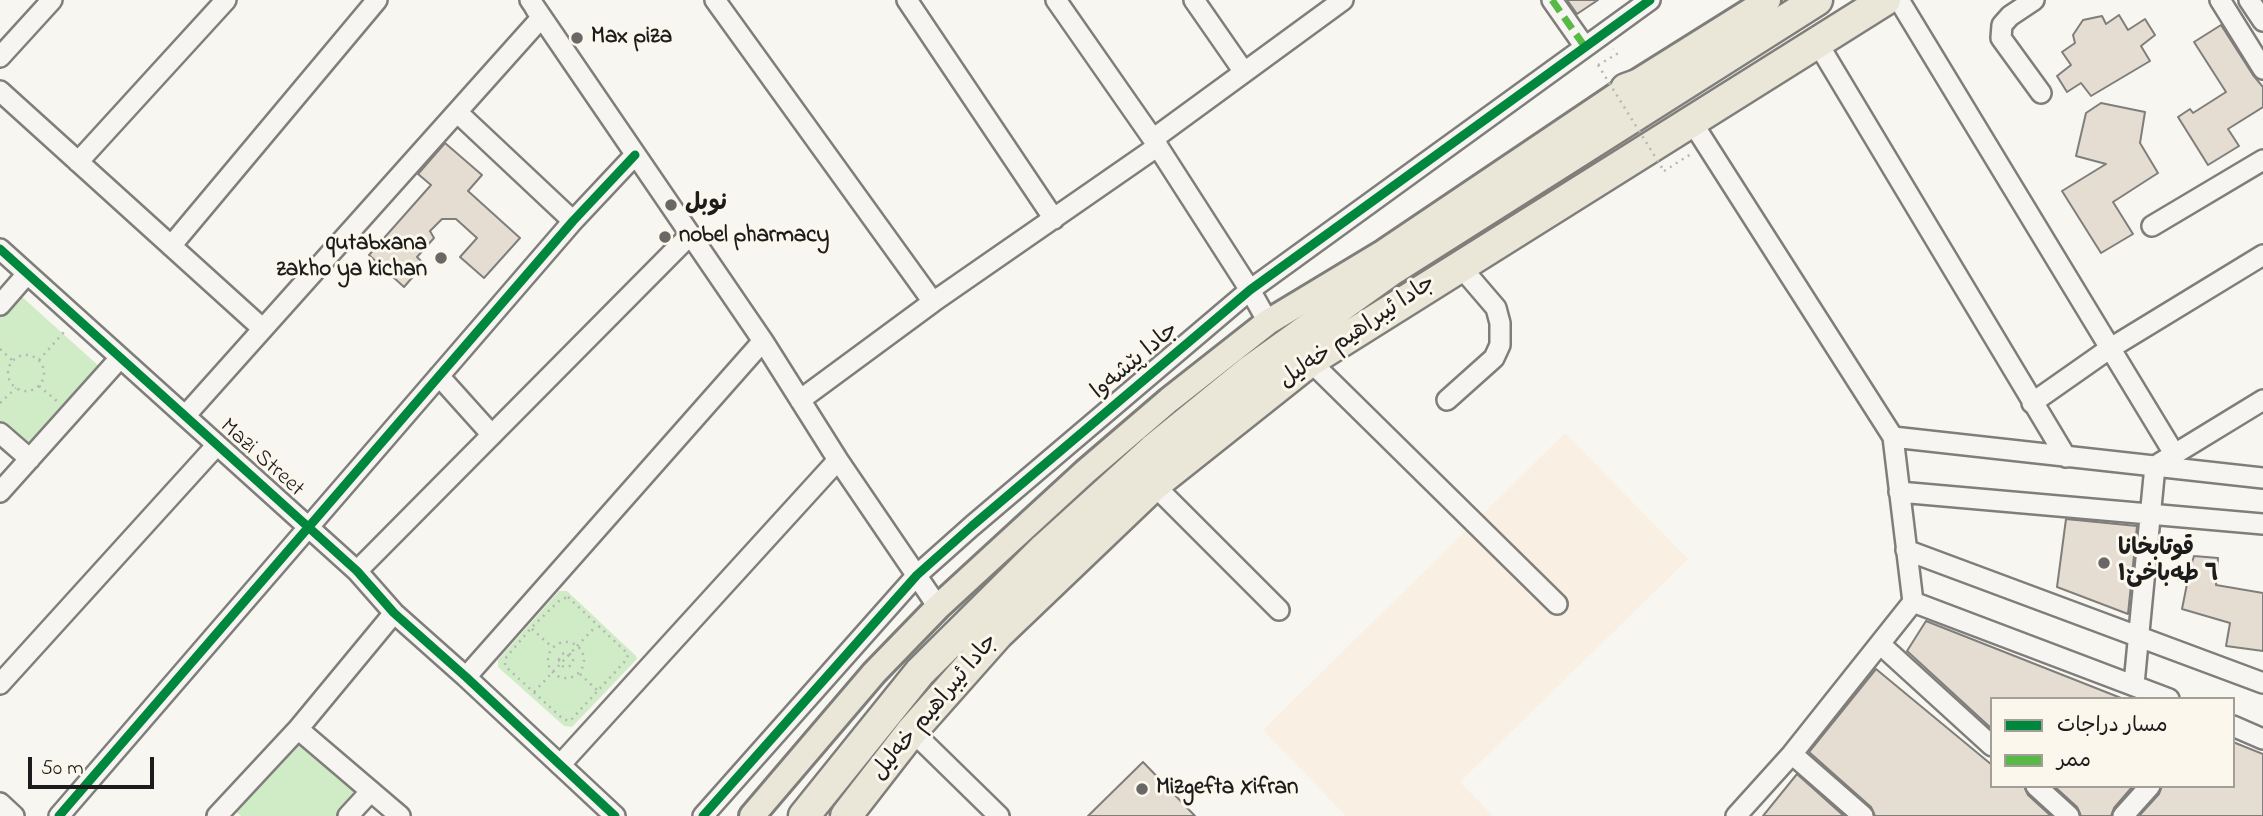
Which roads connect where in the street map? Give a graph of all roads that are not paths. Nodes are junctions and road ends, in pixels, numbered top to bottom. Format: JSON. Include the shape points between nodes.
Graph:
{"nodes":[{"id":1,"x":52,"y":0,"type":"edge"},
{"id":2,"x":226,"y":0,"type":"edge"},
{"id":3,"x":377,"y":0,"type":"edge"},
{"id":4,"x":715,"y":0,"type":"edge"},
{"id":5,"x":907,"y":0,"type":"edge"},
{"id":6,"x":1056,"y":0,"type":"edge"},
{"id":7,"x":1194,"y":0,"type":"edge"},
{"id":8,"x":1343,"y":0,"type":"edge"},
{"id":9,"x":1552,"y":0,"type":"edge"},
{"id":10,"x":1650,"y":0,"type":"edge"},
{"id":11,"x":1768,"y":0,"type":"edge"},
{"id":12,"x":1817,"y":0,"type":"edge"},
{"id":13,"x":1885,"y":0,"type":"edge"},
{"id":14,"x":1899,"y":0,"type":"edge"},
{"id":15,"x":2034,"y":0,"type":"edge"},
{"id":16,"x":2220,"y":0,"type":"edge"},
{"id":17,"x":2249,"y":0,"type":"edge"},
{"id":18,"x":532,"y":3,"type":"edge"},
{"id":19,"x":2263,"y":22,"type":"edge"},
{"id":20,"x":1756,"y":39,"type":"junction"},
{"id":21,"x":1817,"y":42,"type":"junction"},
{"id":22,"x":1585,"y":47,"type":"junction"},
{"id":23,"x":0,"y":57,"type":"edge"},
{"id":24,"x":2263,"y":69,"type":"edge"},
{"id":25,"x":1244,"y":72,"type":"junction"},
{"id":26,"x":1626,"y":89,"type":"junction"},
{"id":27,"x":0,"y":91,"type":"edge"},
{"id":28,"x":2041,"y":93,"type":"dead end"},
{"id":29,"x":457,"y":112,"type":"junction"},
{"id":30,"x":1692,"y":122,"type":"junction"},
{"id":31,"x":1155,"y":142,"type":"junction"},
{"id":32,"x":635,"y":155,"type":"junction"},
{"id":33,"x":2263,"y":160,"type":"edge"},
{"id":34,"x":78,"y":162,"type":"junction"},
{"id":35,"x":1054,"y":219,"type":"junction"},
{"id":36,"x":573,"y":221,"type":"junction"},
{"id":37,"x":2152,"y":226,"type":"dead end"},
{"id":38,"x":690,"y":235,"type":"junction"},
{"id":39,"x":171,"y":246,"type":"junction"},
{"id":40,"x":0,"y":249,"type":"edge"},
{"id":41,"x":2263,"y":255,"type":"edge"},
{"id":42,"x":1460,"y":266,"type":"junction"},
{"id":43,"x":27,"y":274,"type":"junction"},
{"id":44,"x":1250,"y":290,"type":"junction"},
{"id":45,"x":933,"y":302,"type":"junction"},
{"id":46,"x":0,"y":305,"type":"edge"},
{"id":47,"x":1268,"y":322,"type":"junction"},
{"id":48,"x":263,"y":329,"type":"junction"},
{"id":49,"x":763,"y":341,"type":"junction"},
{"id":50,"x":2109,"y":349,"type":"junction"},
{"id":51,"x":120,"y":358,"type":"junction"},
{"id":52,"x":1310,"y":361,"type":"junction"},
{"id":53,"x":439,"y":376,"type":"junction"},
{"id":54,"x":800,"y":400,"type":"junction"},
{"id":55,"x":1447,"y":400,"type":"dead end"},
{"id":56,"x":2263,"y":400,"type":"edge"},
{"id":57,"x":2032,"y":403,"type":"junction"},
{"id":58,"x":185,"y":416,"type":"junction"},
{"id":59,"x":0,"y":433,"type":"edge"},
{"id":60,"x":492,"y":435,"type":"junction"},
{"id":61,"x":1892,"y":437,"type":"junction"},
{"id":62,"x":216,"y":446,"type":"junction"},
{"id":63,"x":2175,"y":455,"type":"junction"},
{"id":64,"x":2066,"y":457,"type":"junction"},
{"id":65,"x":30,"y":459,"type":"junction"},
{"id":66,"x":838,"y":460,"type":"junction"},
{"id":67,"x":2155,"y":466,"type":"junction"},
{"id":68,"x":2263,"y":478,"type":"edge"},
{"id":69,"x":1154,"y":485,"type":"junction"},
{"id":70,"x":0,"y":492,"type":"edge"},
{"id":71,"x":1899,"y":492,"type":"junction"},
{"id":72,"x":2150,"y":513,"type":"junction"},
{"id":73,"x":2263,"y":524,"type":"edge"},
{"id":74,"x":308,"y":527,"type":"junction"},
{"id":75,"x":1906,"y":550,"type":"junction"},
{"id":76,"x":357,"y":571,"type":"junction"},
{"id":77,"x":916,"y":575,"type":"junction"},
{"id":78,"x":1913,"y":602,"type":"junction"},
{"id":79,"x":1557,"y":604,"type":"dead end"},
{"id":80,"x":938,"y":607,"type":"junction"},
{"id":81,"x":1279,"y":610,"type":"dead end"},
{"id":82,"x":394,"y":613,"type":"junction"},
{"id":83,"x":2138,"y":635,"type":"junction"},
{"id":84,"x":1880,"y":644,"type":"junction"},
{"id":85,"x":466,"y":677,"type":"junction"},
{"id":86,"x":2263,"y":683,"type":"edge"},
{"id":87,"x":0,"y":684,"type":"edge"},
{"id":88,"x":2134,"y":684,"type":"junction"},
{"id":89,"x":2164,"y":697,"type":"edge"},
{"id":90,"x":2235,"y":727,"type":"edge"},
{"id":91,"x":298,"y":729,"type":"junction"},
{"id":92,"x":912,"y":731,"type":"junction"},
{"id":93,"x":2263,"y":739,"type":"edge"},
{"id":94,"x":1990,"y":744,"type":"edge"},
{"id":95,"x":1793,"y":754,"type":"junction"},
{"id":96,"x":560,"y":765,"type":"junction"},
{"id":97,"x":2038,"y":788,"type":"edge"},
{"id":98,"x":2148,"y":788,"type":"edge"},
{"id":99,"x":371,"y":791,"type":"junction"},
{"id":100,"x":0,"y":803,"type":"edge"},
{"id":101,"x":222,"y":814,"type":"edge"},
{"id":102,"x":14,"y":816,"type":"edge"},
{"id":103,"x":59,"y":816,"type":"edge"},
{"id":104,"x":348,"y":816,"type":"edge"},
{"id":105,"x":400,"y":816,"type":"edge"},
{"id":106,"x":615,"y":816,"type":"edge"},
{"id":107,"x":703,"y":816,"type":"edge"},
{"id":108,"x":752,"y":816,"type":"edge"},
{"id":109,"x":804,"y":816,"type":"edge"},
{"id":110,"x":846,"y":816,"type":"edge"},
{"id":111,"x":999,"y":816,"type":"edge"},
{"id":112,"x":1737,"y":816,"type":"edge"},
{"id":113,"x":1863,"y":816,"type":"edge"},
{"id":114,"x":2069,"y":816,"type":"edge"},
{"id":115,"x":2123,"y":816,"type":"edge"}],
"edges":[{"from":1,"to":23,"type":"street"},
{"from":2,"to":34,"type":"street"},
{"from":3,"to":39,"type":"street"},
{"from":4,"to":45,"type":"street"},
{"from":5,"to":35,"type":"street"},
{"from":6,"to":31,"type":"street"},
{"from":7,"to":25,"type":"street"},
{"from":8,"to":25,"type":"street"},
{"from":9,"to":22,"type":"street"},
{"from":10,"to":22,"type":"street","name":"جادا پێشەوا"},
{"from":11,"to":26,"type":"main road"},
{"from":12,"to":20,"type":"highway","name":"جادا ئیبراهیم خەلیل"},
{"from":13,"to":21,"type":"highway","name":"جادا ئیبراهیم خەلیل"},
{"from":14,"to":50,"type":"street"},
{"from":15,"to":28,"type":"street","via":[[2002,25],[2001,38]]},
{"from":16,"to":24,"type":"street"},
{"from":17,"to":19,"type":"street"},
{"from":18,"to":29,"type":"street","via":[[541,18]]},
{"from":18,"to":32,"type":"street"},
{"from":20,"to":26,"type":"highway"},
{"from":20,"to":109,"type":"highway","name":"جادا ئیبراهیم خەلیل","via":[[1391,270],[1250,371],[1153,450],[1045,548],[920,672]]},
{"from":21,"to":30,"type":"highway","name":"جادا ئیبراهیم خەلیل"},
{"from":21,"to":57,"type":"street"},
{"from":22,"to":44,"type":"street","name":"جادا پێشەوا"},
{"from":25,"to":31,"type":"street"},
{"from":26,"to":47,"type":"main road","via":[[1384,252]]},
{"from":27,"to":34,"type":"street"},
{"from":29,"to":36,"type":"street"},
{"from":29,"to":48,"type":"street"},
{"from":30,"to":42,"type":"highway","name":"جادا ئیبراهیم خەلیل"},
{"from":30,"to":61,"type":"street"},
{"from":31,"to":35,"type":"street"},
{"from":31,"to":44,"type":"street"},
{"from":32,"to":36,"type":"street"},
{"from":32,"to":38,"type":"street"},
{"from":33,"to":37,"type":"street"},
{"from":34,"to":39,"type":"street"},
{"from":35,"to":45,"type":"street"},
{"from":36,"to":53,"type":"street"},
{"from":38,"to":49,"type":"street"},
{"from":38,"to":60,"type":"street"},
{"from":39,"to":48,"type":"street"},
{"from":40,"to":43,"type":"street","name":"Mazi Street"},
{"from":41,"to":50,"type":"street"},
{"from":42,"to":52,"type":"highway","name":"جادا ئیبراهیم خەلیل"},
{"from":42,"to":55,"type":"street","via":[[1496,308],[1500,345],[1494,358]]},
{"from":43,"to":46,"type":"street"},
{"from":43,"to":51,"type":"street","name":"Mazi Street"},
{"from":44,"to":47,"type":"street"},
{"from":44,"to":77,"type":"street","name":"جادا پێشەوا"},
{"from":45,"to":54,"type":"street"},
{"from":47,"to":80,"type":"main road","via":[[1106,454]]},
{"from":48,"to":58,"type":"street"},
{"from":49,"to":54,"type":"street"},
{"from":49,"to":85,"type":"street","via":[[525,622]]},
{"from":50,"to":57,"type":"street"},
{"from":50,"to":63,"type":"street"},
{"from":51,"to":58,"type":"street","name":"Mazi Street"},
{"from":51,"to":65,"type":"street"},
{"from":52,"to":69,"type":"highway","name":"جادا ئیبراهیم خەلیل"},
{"from":52,"to":79,"type":"street"},
{"from":53,"to":60,"type":"street"},
{"from":53,"to":74,"type":"street"},
{"from":54,"to":66,"type":"street"},
{"from":56,"to":63,"type":"street"},
{"from":57,"to":64,"type":"street"},
{"from":58,"to":62,"type":"street","name":"Mazi Street"},
{"from":59,"to":65,"type":"street"},
{"from":60,"to":76,"type":"street"},
{"from":61,"to":64,"type":"street"},
{"from":61,"to":71,"type":"street"},
{"from":62,"to":74,"type":"street","name":"Mazi Street"},
{"from":62,"to":87,"type":"street"},
{"from":63,"to":67,"type":"street"},
{"from":64,"to":67,"type":"street"},
{"from":65,"to":70,"type":"street"},
{"from":66,"to":77,"type":"street"},
{"from":66,"to":96,"type":"street"},
{"from":67,"to":68,"type":"street"},
{"from":67,"to":72,"type":"street"},
{"from":69,"to":81,"type":"street"},
{"from":69,"to":92,"type":"highway","name":"جادا ئیبراهیم خەلیل","via":[[998,634]]},
{"from":71,"to":72,"type":"street"},
{"from":71,"to":75,"type":"street"},
{"from":72,"to":73,"type":"street"},
{"from":72,"to":83,"type":"street"},
{"from":74,"to":76,"type":"street","name":"Mazi Street"},
{"from":74,"to":103,"type":"street"},
{"from":75,"to":78,"type":"street"},
{"from":75,"to":83,"type":"street"},
{"from":76,"to":82,"type":"street","name":"Mazi Street"},
{"from":77,"to":80,"type":"street"},
{"from":77,"to":107,"type":"street","name":"جادا پێشەوا"},
{"from":78,"to":84,"type":"street"},
{"from":78,"to":88,"type":"street"},
{"from":80,"to":108,"type":"main road","via":[[874,673]]},
{"from":82,"to":85,"type":"street","name":"Mazi Street"},
{"from":82,"to":91,"type":"street"},
{"from":83,"to":86,"type":"street"},
{"from":83,"to":88,"type":"street"},
{"from":84,"to":94,"type":"street"},
{"from":84,"to":95,"type":"street"},
{"from":85,"to":96,"type":"street","name":"Mazi Street"},
{"from":88,"to":89,"type":"street"},
{"from":90,"to":93,"type":"street"},
{"from":91,"to":99,"type":"street"},
{"from":91,"to":101,"type":"street"},
{"from":92,"to":110,"type":"highway","name":"جادا ئیبراهیم خەلیل"},
{"from":92,"to":111,"type":"street"},
{"from":95,"to":112,"type":"street"},
{"from":95,"to":113,"type":"street"},
{"from":96,"to":106,"type":"street","name":"Mazi Street"},
{"from":97,"to":114,"type":"street"},
{"from":98,"to":115,"type":"street"},
{"from":99,"to":104,"type":"street"},
{"from":99,"to":105,"type":"street"},
{"from":100,"to":102,"type":"street"}]}
